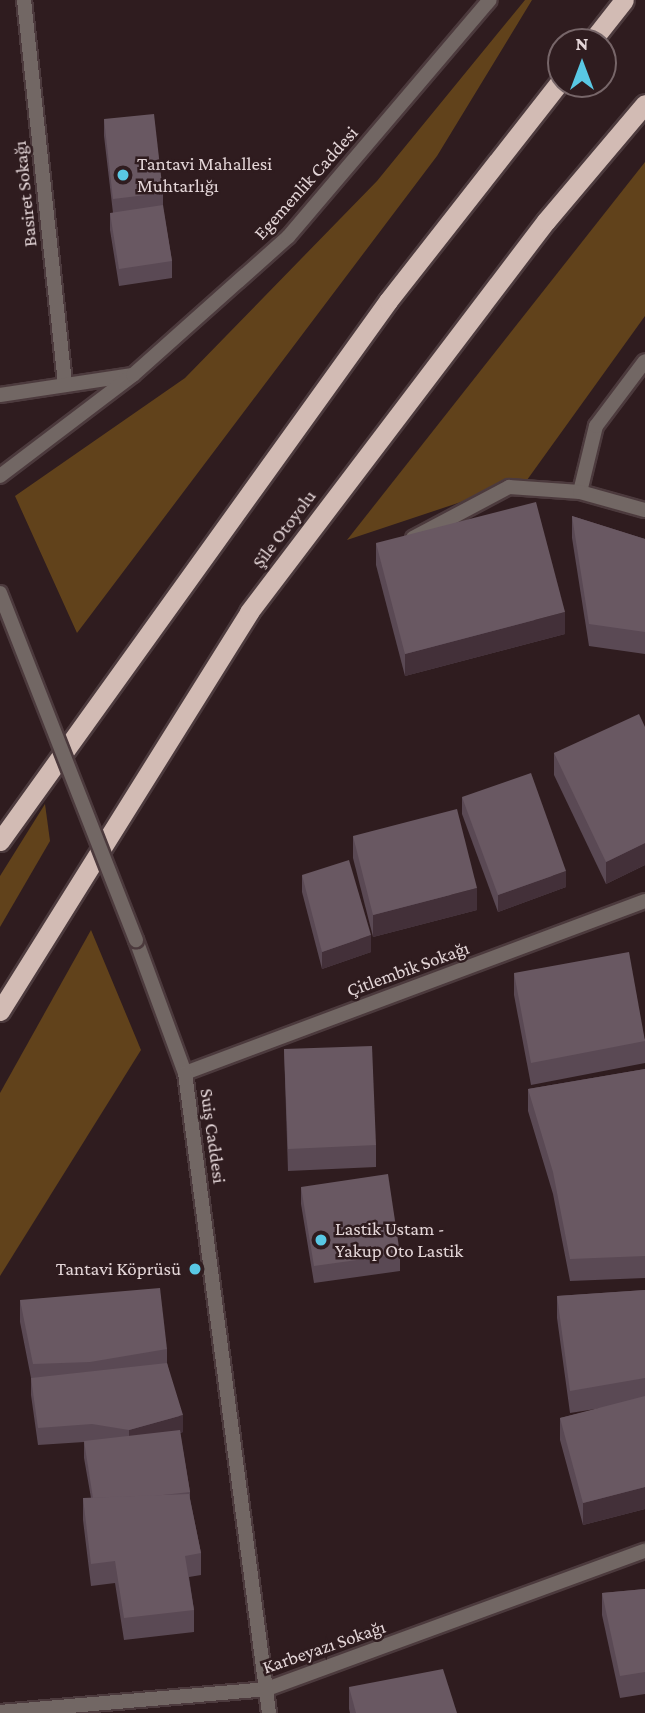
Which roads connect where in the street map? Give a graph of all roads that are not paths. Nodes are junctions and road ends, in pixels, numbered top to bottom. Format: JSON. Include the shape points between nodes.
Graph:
{"nodes":[{"id":1,"x":24,"y":0,"type":"edge"},
{"id":2,"x":490,"y":0,"type":"edge"},
{"id":3,"x":624,"y":0,"type":"edge"},
{"id":4,"x":602,"y":28,"type":"edge"},
{"id":5,"x":547,"y":98,"type":"edge"},
{"id":6,"x":645,"y":104,"type":"edge"},
{"id":7,"x":645,"y":361,"type":"edge"},
{"id":8,"x":133,"y":375,"type":"junction"},
{"id":9,"x":65,"y":383,"type":"junction"},
{"id":10,"x":0,"y":395,"type":"edge"},
{"id":11,"x":0,"y":476,"type":"edge"},
{"id":12,"x":580,"y":492,"type":"junction"},
{"id":13,"x":645,"y":510,"type":"edge"},
{"id":14,"x":393,"y":549,"type":"edge"},
{"id":15,"x":0,"y":593,"type":"edge"},
{"id":16,"x":0,"y":841,"type":"edge"},
{"id":17,"x":645,"y":901,"type":"edge"},
{"id":18,"x":0,"y":1011,"type":"edge"},
{"id":19,"x":185,"y":1073,"type":"junction"},
{"id":20,"x":645,"y":1551,"type":"edge"},
{"id":21,"x":267,"y":1689,"type":"junction"},
{"id":22,"x":0,"y":1712,"type":"edge"},
{"id":23,"x":269,"y":1713,"type":"edge"}],
"edges":[{"from":1,"to":9,"type":"street","name":"Basiret Sokağı"},
{"from":2,"to":8,"type":"street","name":"Egemenlik Caddesi","via":[[288,237]]},
{"from":3,"to":4,"type":"highway"},
{"from":5,"to":16,"type":"highway","via":[[379,312]]},
{"from":6,"to":18,"type":"highway","name":"Şile Otoyolu","via":[[546,221],[249,612]]},
{"from":7,"to":12,"type":"street","via":[[596,426]]},
{"from":8,"to":9,"type":"street"},
{"from":8,"to":11,"type":"street","name":"Egemenlik Caddesi"},
{"from":9,"to":10,"type":"street"},
{"from":12,"to":13,"type":"street"},
{"from":12,"to":14,"type":"street","via":[[509,487]]},
{"from":15,"to":19,"type":"street","name":"Suiş Caddesi","bridge":true},
{"from":17,"to":19,"type":"street","name":"Çitlembik Sokağı"},
{"from":19,"to":21,"type":"street","name":"Suiş Caddesi"},
{"from":20,"to":21,"type":"street","name":"Karbeyazı Sokağı"},
{"from":21,"to":22,"type":"street","name":"Karbeyazı Sokağı"},
{"from":21,"to":23,"type":"street","name":"Suiş Caddesi"}]}
